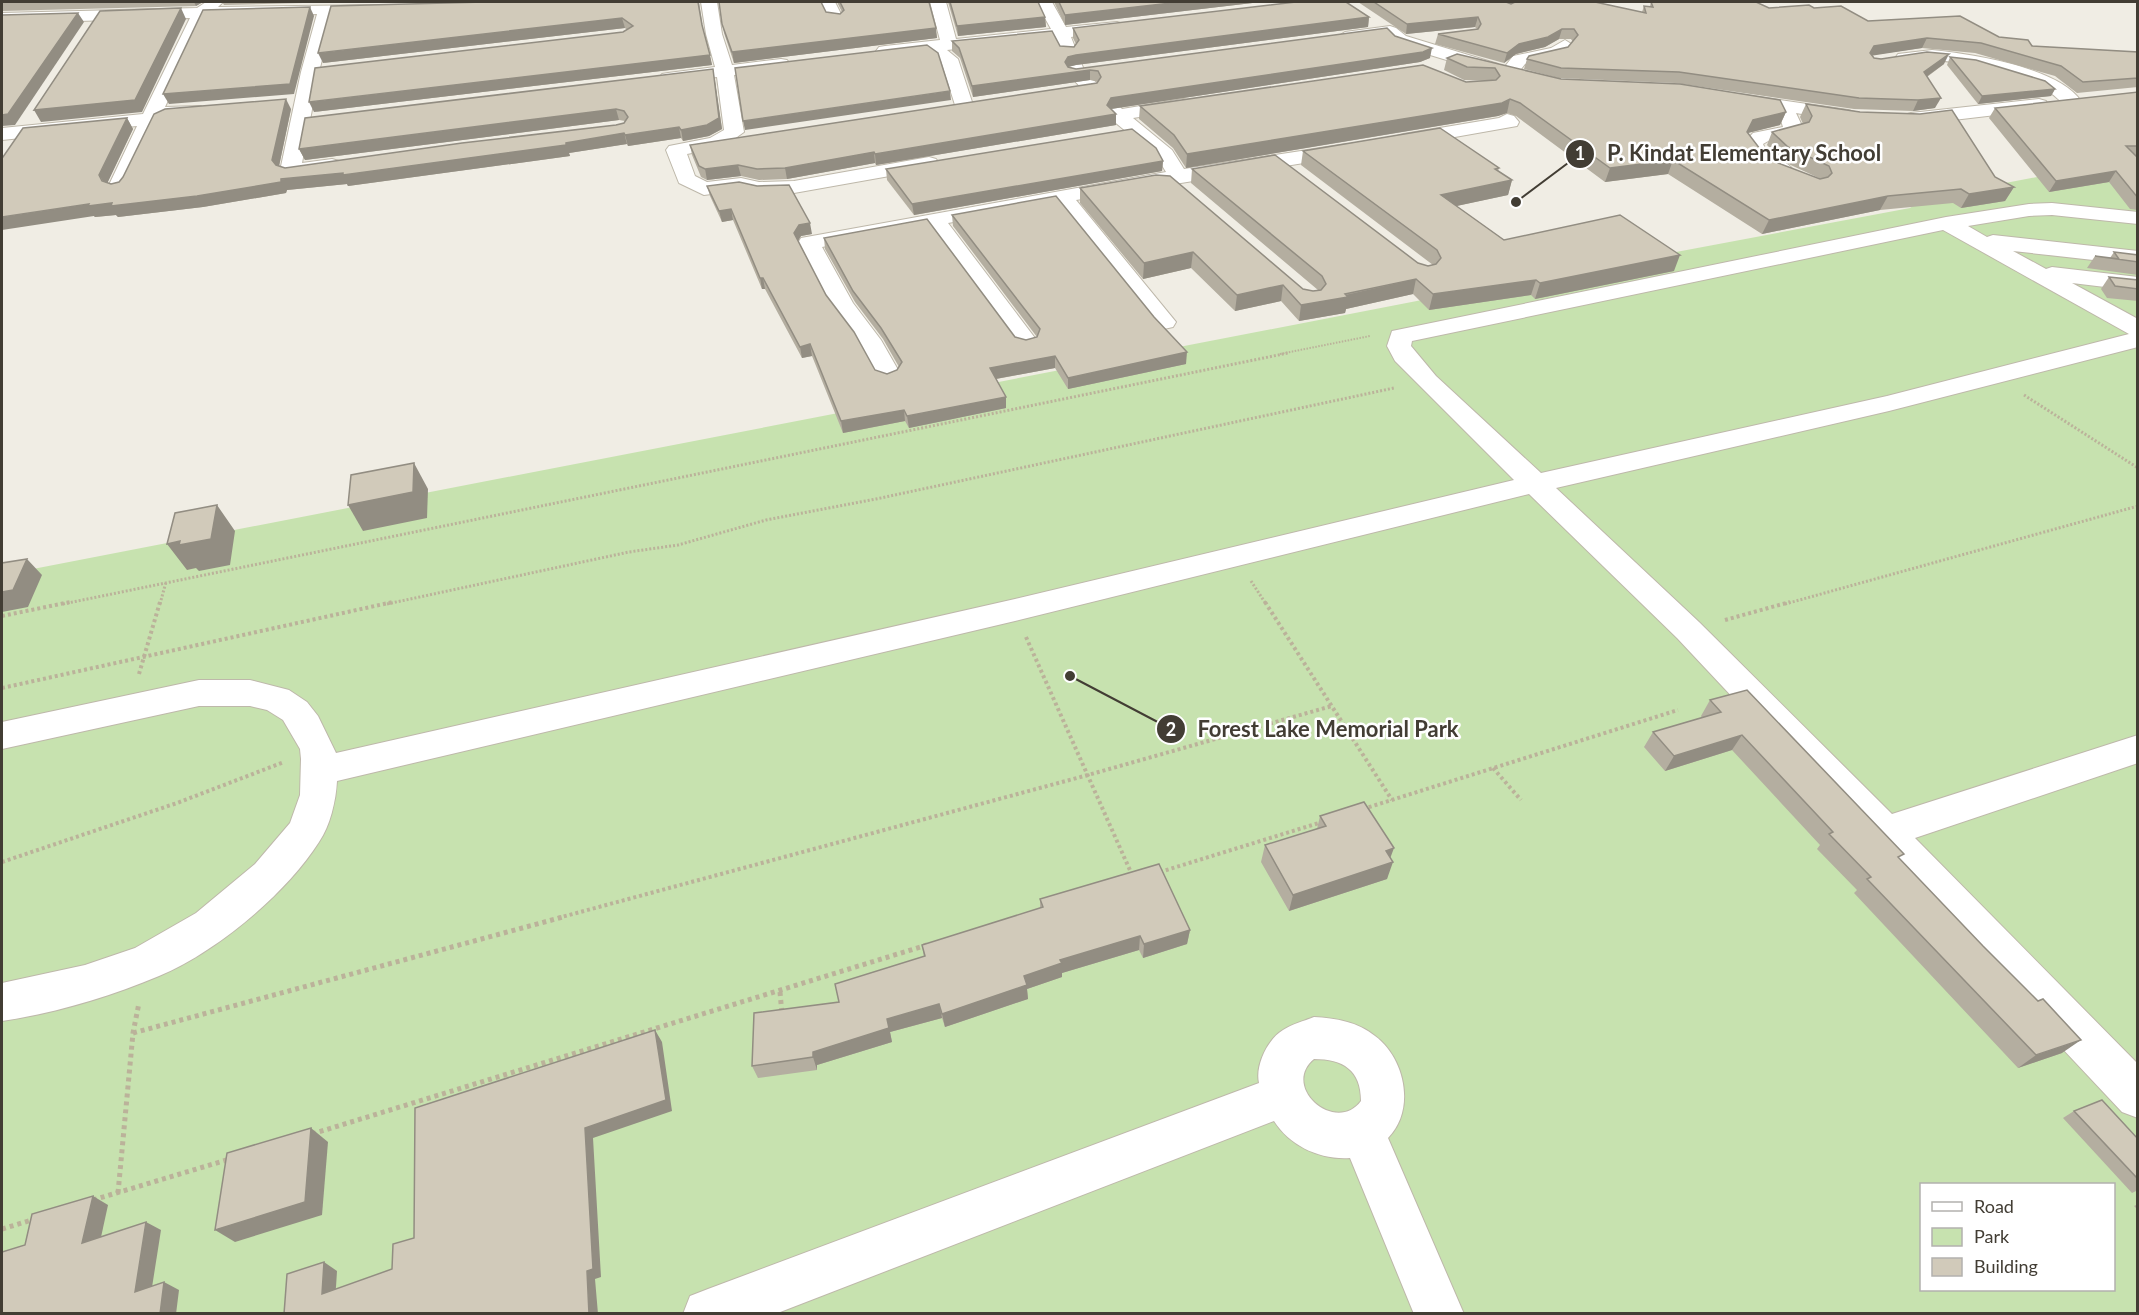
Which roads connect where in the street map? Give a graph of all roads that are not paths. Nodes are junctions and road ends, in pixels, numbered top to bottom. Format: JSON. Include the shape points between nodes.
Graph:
{"nodes":[{"id":1,"x":215,"y":2,"type":"edge"},
{"id":2,"x":709,"y":2,"type":"edge"},
{"id":3,"x":827,"y":2,"type":"edge"},
{"id":4,"x":938,"y":2,"type":"edge"},
{"id":5,"x":1044,"y":2,"type":"edge"},
{"id":6,"x":394,"y":8,"type":"edge"},
{"id":7,"x":326,"y":10,"type":"junction"},
{"id":8,"x":200,"y":13,"type":"junction"},
{"id":9,"x":100,"y":15,"type":"junction"},
{"id":10,"x":2,"y":18,"type":"edge"},
{"id":11,"x":835,"y":18,"type":"edge"},
{"id":12,"x":1372,"y":19,"type":"dead end"},
{"id":13,"x":1135,"y":24,"type":"edge"},
{"id":14,"x":1061,"y":33,"type":"junction"},
{"id":15,"x":86,"y":34,"type":"edge"},
{"id":16,"x":1395,"y":35,"type":"junction"},
{"id":17,"x":1446,"y":35,"type":"edge"},
{"id":18,"x":1332,"y":38,"type":"edge"},
{"id":19,"x":940,"y":45,"type":"junction"},
{"id":20,"x":1565,"y":45,"type":"edge"},
{"id":21,"x":874,"y":53,"type":"edge"},
{"id":22,"x":1453,"y":58,"type":"junction"},
{"id":23,"x":1887,"y":60,"type":"edge"},
{"id":24,"x":794,"y":63,"type":"edge"},
{"id":25,"x":331,"y":69,"type":"edge"},
{"id":26,"x":1099,"y":69,"type":"edge"},
{"id":27,"x":1424,"y":69,"type":"edge"},
{"id":28,"x":310,"y":72,"type":"junction"},
{"id":29,"x":724,"y":72,"type":"junction"},
{"id":30,"x":1509,"y":73,"type":"junction"},
{"id":31,"x":1532,"y":79,"type":"edge"},
{"id":32,"x":647,"y":81,"type":"edge"},
{"id":33,"x":1073,"y":81,"type":"junction"},
{"id":34,"x":1720,"y":96,"type":"edge"},
{"id":35,"x":2094,"y":99,"type":"edge"},
{"id":36,"x":2072,"y":101,"type":"junction"},
{"id":37,"x":304,"y":102,"type":"junction"},
{"id":38,"x":1200,"y":102,"type":"edge"},
{"id":39,"x":281,"y":103,"type":"edge"},
{"id":40,"x":1783,"y":106,"type":"junction"},
{"id":41,"x":212,"y":108,"type":"edge"},
{"id":42,"x":943,"y":108,"type":"edge"},
{"id":43,"x":33,"y":113,"type":"edge"},
{"id":44,"x":1863,"y":118,"type":"edge"},
{"id":45,"x":151,"y":119,"type":"junction"},
{"id":46,"x":1891,"y":119,"type":"edge"},
{"id":47,"x":320,"y":120,"type":"edge"},
{"id":48,"x":1508,"y":120,"type":"dead end"},
{"id":49,"x":300,"y":122,"type":"junction"},
{"id":50,"x":1116,"y":124,"type":"junction"},
{"id":51,"x":751,"y":137,"type":"edge"},
{"id":52,"x":10,"y":140,"type":"edge"},
{"id":53,"x":716,"y":142,"type":"junction"},
{"id":54,"x":945,"y":160,"type":"edge"},
{"id":55,"x":349,"y":162,"type":"edge"},
{"id":56,"x":1280,"y":162,"type":"junction"},
{"id":57,"x":1178,"y":176,"type":"junction"},
{"id":58,"x":1298,"y":176,"type":"edge"},
{"id":59,"x":1804,"y":180,"type":"edge"},
{"id":60,"x":1153,"y":182,"type":"junction"},
{"id":61,"x":118,"y":187,"type":"edge"},
{"id":62,"x":1062,"y":197,"type":"junction"},
{"id":63,"x":1192,"y":197,"type":"edge"},
{"id":64,"x":2138,"y":218,"type":"edge"},
{"id":65,"x":934,"y":219,"type":"junction"},
{"id":66,"x":1946,"y":223,"type":"junction"},
{"id":67,"x":1978,"y":241,"type":"junction"},
{"id":68,"x":2138,"y":258,"type":"edge"},
{"id":69,"x":2036,"y":272,"type":"junction"},
{"id":70,"x":2138,"y":284,"type":"edge"},
{"id":71,"x":1164,"y":322,"type":"dead end"},
{"id":72,"x":2138,"y":329,"type":"edge"},
{"id":73,"x":2138,"y":339,"type":"edge"},
{"id":74,"x":1026,"y":342,"type":"edge"},
{"id":75,"x":888,"y":375,"type":"edge"},
{"id":76,"x":1533,"y":484,"type":"junction"},
{"id":77,"x":2,"y":735,"type":"edge"},
{"id":78,"x":2138,"y":749,"type":"edge"},
{"id":79,"x":319,"y":760,"type":"junction"},
{"id":80,"x":1885,"y":832,"type":"junction"},
{"id":81,"x":2,"y":1002,"type":"edge"},
{"id":82,"x":1283,"y":1096,"type":"junction"},
{"id":83,"x":2138,"y":1096,"type":"edge"},
{"id":84,"x":1362,"y":1132,"type":"junction"},
{"id":85,"x":708,"y":1314,"type":"edge"},
{"id":86,"x":1439,"y":1314,"type":"edge"}],
"edges":[{"from":1,"to":8,"type":"street"},
{"from":2,"to":29,"type":"street"},
{"from":3,"to":11,"type":"street"},
{"from":4,"to":19,"type":"street"},
{"from":5,"to":14,"type":"street"},
{"from":6,"to":7,"type":"street"},
{"from":7,"to":8,"type":"street"},
{"from":7,"to":28,"type":"street"},
{"from":8,"to":9,"type":"street"},
{"from":8,"to":45,"type":"street"},
{"from":9,"to":10,"type":"street"},
{"from":9,"to":15,"type":"street"},
{"from":12,"to":16,"type":"street"},
{"from":13,"to":14,"type":"street"},
{"from":14,"to":19,"type":"street"},
{"from":14,"to":33,"type":"street"},
{"from":16,"to":17,"type":"street"},
{"from":16,"to":18,"type":"street"},
{"from":16,"to":22,"type":"street"},
{"from":19,"to":21,"type":"street"},
{"from":19,"to":42,"type":"street","via":[[972,103]]},
{"from":20,"to":30,"type":"street","via":[[1557,52],[1519,60]]},
{"from":22,"to":27,"type":"street"},
{"from":22,"to":30,"type":"street"},
{"from":23,"to":36,"type":"street","via":[[1932,55],[1975,60],[2048,82]]},
{"from":24,"to":29,"type":"street"},
{"from":25,"to":28,"type":"street"},
{"from":26,"to":33,"type":"street"},
{"from":28,"to":37,"type":"street"},
{"from":29,"to":32,"type":"street"},
{"from":29,"to":53,"type":"street","via":[[734,132]]},
{"from":30,"to":31,"type":"street"},
{"from":33,"to":50,"type":"street","via":[[1090,87]]},
{"from":34,"to":40,"type":"street"},
{"from":35,"to":36,"type":"street"},
{"from":36,"to":46,"type":"street"},
{"from":37,"to":39,"type":"street"},
{"from":37,"to":49,"type":"street"},
{"from":38,"to":50,"type":"street"},
{"from":40,"to":44,"type":"street"},
{"from":40,"to":59,"type":"street","via":[[1794,130],[1755,139],[1753,144],[1763,160]]},
{"from":41,"to":45,"type":"street","via":[[166,112]]},
{"from":43,"to":52,"type":"street"},
{"from":45,"to":52,"type":"street"},
{"from":45,"to":61,"type":"street"},
{"from":47,"to":49,"type":"street"},
{"from":48,"to":56,"type":"street"},
{"from":49,"to":55,"type":"street","via":[[290,171]]},
{"from":50,"to":57,"type":"street","via":[[1135,130],[1165,154]]},
{"from":51,"to":53,"type":"street"},
{"from":53,"to":54,"type":"street","via":[[676,150],[686,179],[704,189],[741,184],[794,187]]},
{"from":56,"to":57,"type":"street"},
{"from":56,"to":58,"type":"street"},
{"from":57,"to":60,"type":"street"},
{"from":60,"to":62,"type":"street"},
{"from":60,"to":63,"type":"street","via":[[1176,184]]},
{"from":62,"to":65,"type":"street"},
{"from":62,"to":71,"type":"street"},
{"from":64,"to":66,"type":"street","via":[[2052,208]]},
{"from":65,"to":74,"type":"street"},
{"from":65,"to":75,"type":"street","via":[[809,243],[842,305],[869,340]]},
{"from":66,"to":67,"type":"street"},
{"from":66,"to":76,"type":"street","via":[[1401,336],[1399,346],[1404,356]]},
{"from":67,"to":68,"type":"street"},
{"from":67,"to":69,"type":"street"},
{"from":69,"to":70,"type":"street"},
{"from":69,"to":72,"type":"street"},
{"from":73,"to":76,"type":"street","via":[[1888,403]]},
{"from":76,"to":79,"type":"street","via":[[1015,610]]},
{"from":76,"to":80,"type":"street","via":[[1688,630]]},
{"from":77,"to":79,"type":"street","via":[[210,692],[250,693],[277,699],[295,711],[306,725]]},
{"from":78,"to":80,"type":"street"},
{"from":79,"to":81,"type":"street","via":[[318,795],[306,831],[269,876],[210,926],[147,962],[85,984]]},
{"from":80,"to":83,"type":"street"},
{"from":82,"to":84,"type":"street","via":[[1292,1114],[1307,1127],[1325,1135]]},
{"from":82,"to":84,"type":"street","via":[[1280,1077],[1285,1059],[1297,1046],[1314,1038],[1335,1038],[1355,1046],[1371,1061],[1381,1080],[1383,1100],[1376,1119]]},
{"from":82,"to":85,"type":"street"},
{"from":84,"to":86,"type":"street"}]}
